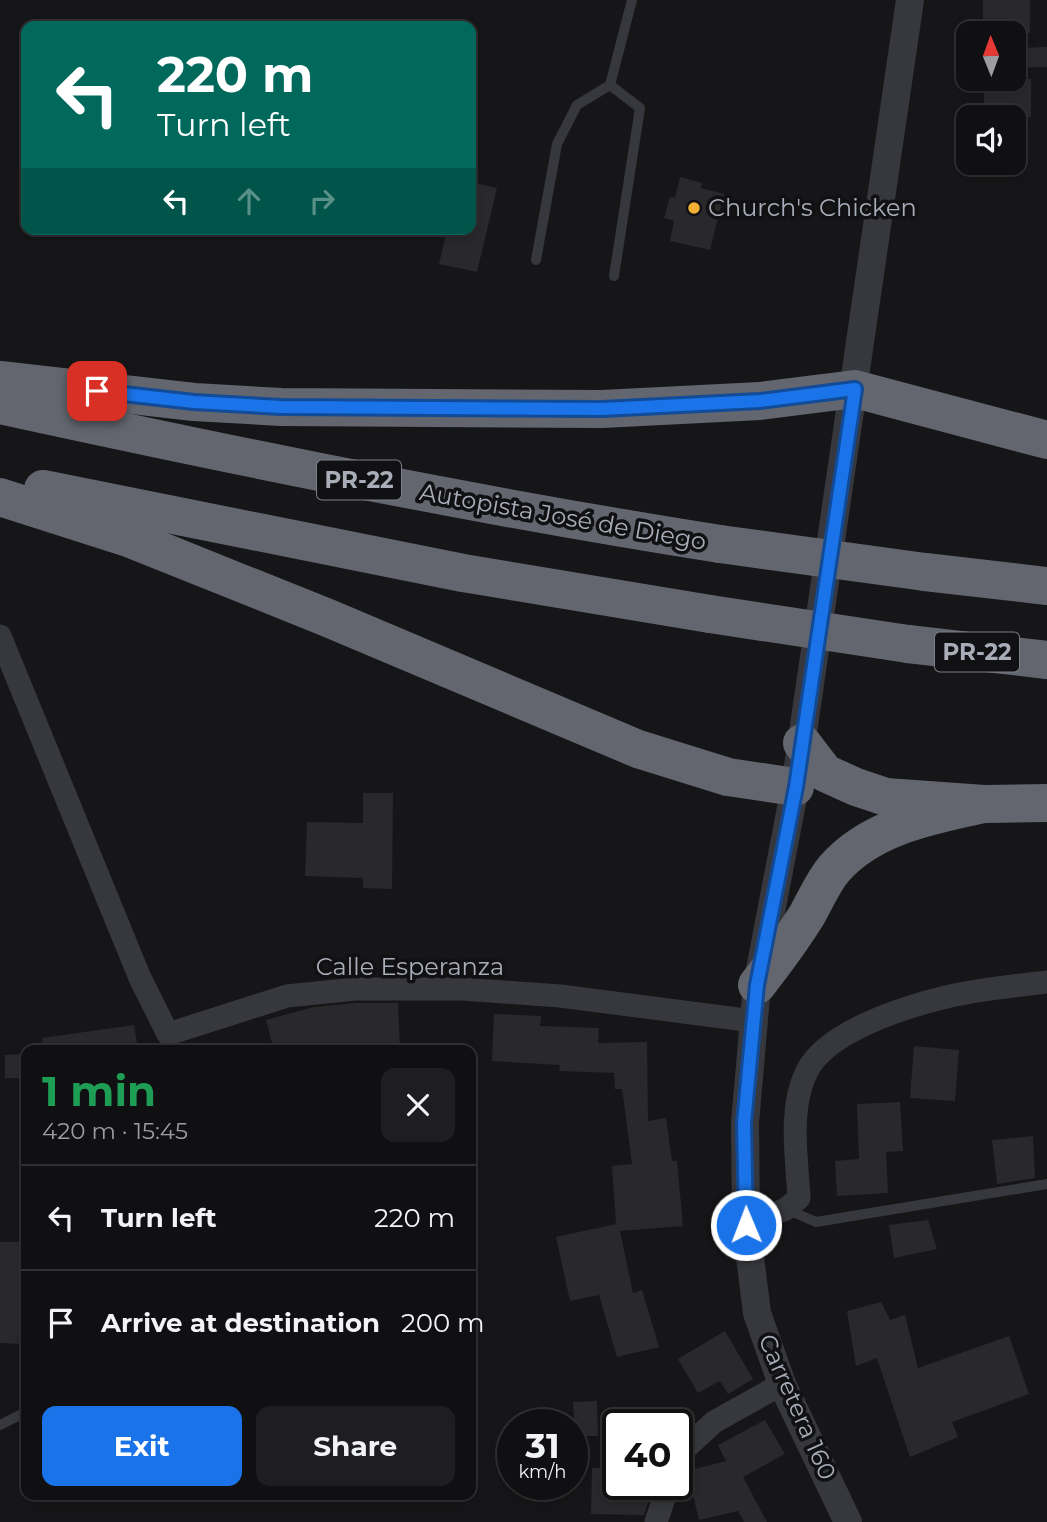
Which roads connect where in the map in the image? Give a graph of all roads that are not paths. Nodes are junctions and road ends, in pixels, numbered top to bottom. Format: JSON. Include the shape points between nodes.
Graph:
{"nodes":[{"id":1,"x":632,"y":0,"type":"edge"},
{"id":2,"x":910,"y":0,"type":"edge"},
{"id":3,"x":610,"y":85,"type":"junction"},
{"id":4,"x":536,"y":260,"type":"dead end"},
{"id":5,"x":614,"y":276,"type":"dead end"},
{"id":6,"x":0,"y":380,"type":"edge"},
{"id":7,"x":855,"y":389,"type":"junction"},
{"id":8,"x":0,"y":405,"type":"edge"},
{"id":9,"x":1047,"y":440,"type":"edge"},
{"id":10,"x":0,"y":480,"type":"edge"},
{"id":11,"x":0,"y":498,"type":"edge"},
{"id":12,"x":1047,"y":586,"type":"edge"},
{"id":13,"x":0,"y":636,"type":"edge"},
{"id":14,"x":1047,"y":660,"type":"edge"},
{"id":15,"x":802,"y":743,"type":"junction"},
{"id":16,"x":796,"y":787,"type":"junction"},
{"id":17,"x":1047,"y":803,"type":"edge"},
{"id":18,"x":984,"y":804,"type":"junction"},
{"id":19,"x":1047,"y":982,"type":"edge"},
{"id":20,"x":755,"y":1002,"type":"junction"},
{"id":21,"x":1047,"y":1184,"type":"edge"},
{"id":22,"x":786,"y":1209,"type":"junction"},
{"id":23,"x":746,"y":1225,"type":"junction"},
{"id":24,"x":782,"y":1384,"type":"junction"},
{"id":25,"x":21,"y":1414,"type":"edge"},
{"id":26,"x":0,"y":1425,"type":"edge"},
{"id":27,"x":693,"y":1441,"type":"edge"},
{"id":28,"x":664,"y":1500,"type":"edge"},
{"id":29,"x":656,"y":1522,"type":"edge"},
{"id":30,"x":848,"y":1522,"type":"edge"}],
"edges":[{"from":1,"to":3,"type":"lane"},
{"from":2,"to":7,"type":"street","name":"Carretera 160"},
{"from":3,"to":4,"type":"lane","via":[[577,106],[557,144]]},
{"from":3,"to":5,"type":"lane","via":[[640,108]]},
{"from":6,"to":7,"type":"highway","via":[[194,402],[295,407],[602,409],[760,401]]},
{"from":7,"to":9,"type":"highway"},
{"from":7,"to":15,"type":"street","name":"Carretera 160"},
{"from":8,"to":12,"type":"highway","name":"Autopista José de Diego","number":"PR-22","bridge":true,"via":[[543,516]]},
{"from":10,"to":14,"type":"highway","number":"PR-22","bridge":true,"via":[[463,573],[908,644]]},
{"from":11,"to":16,"type":"highway","via":[[131,539],[638,748],[728,777]]},
{"from":13,"to":20,"type":"street","name":"Calle Esperanza","via":[[168,1038],[287,996],[355,989]]},
{"from":15,"to":16,"type":"street","name":"Carretera 160"},
{"from":15,"to":18,"type":"highway","via":[[825,773],[856,787],[886,797]]},
{"from":16,"to":20,"type":"street","name":"Carretera 160"},
{"from":17,"to":18,"type":"highway"},
{"from":18,"to":20,"type":"highway","via":[[908,824],[873,839],[835,867]]},
{"from":19,"to":22,"type":"street","via":[[947,996],[856,1029],[823,1049],[807,1070],[797,1101],[799,1198]]},
{"from":20,"to":23,"type":"street","name":"Carretera 160","via":[[744,1123]]},
{"from":21,"to":22,"type":"lane","via":[[816,1222]]},
{"from":22,"to":23,"type":"street"},
{"from":23,"to":24,"type":"street","name":"Carretera 160","via":[[757,1313]]},
{"from":24,"to":27,"type":"street","via":[[714,1422]]},
{"from":24,"to":30,"type":"street","name":"Carretera 160"},
{"from":25,"to":26,"type":"lane"},
{"from":28,"to":29,"type":"street"}]}
